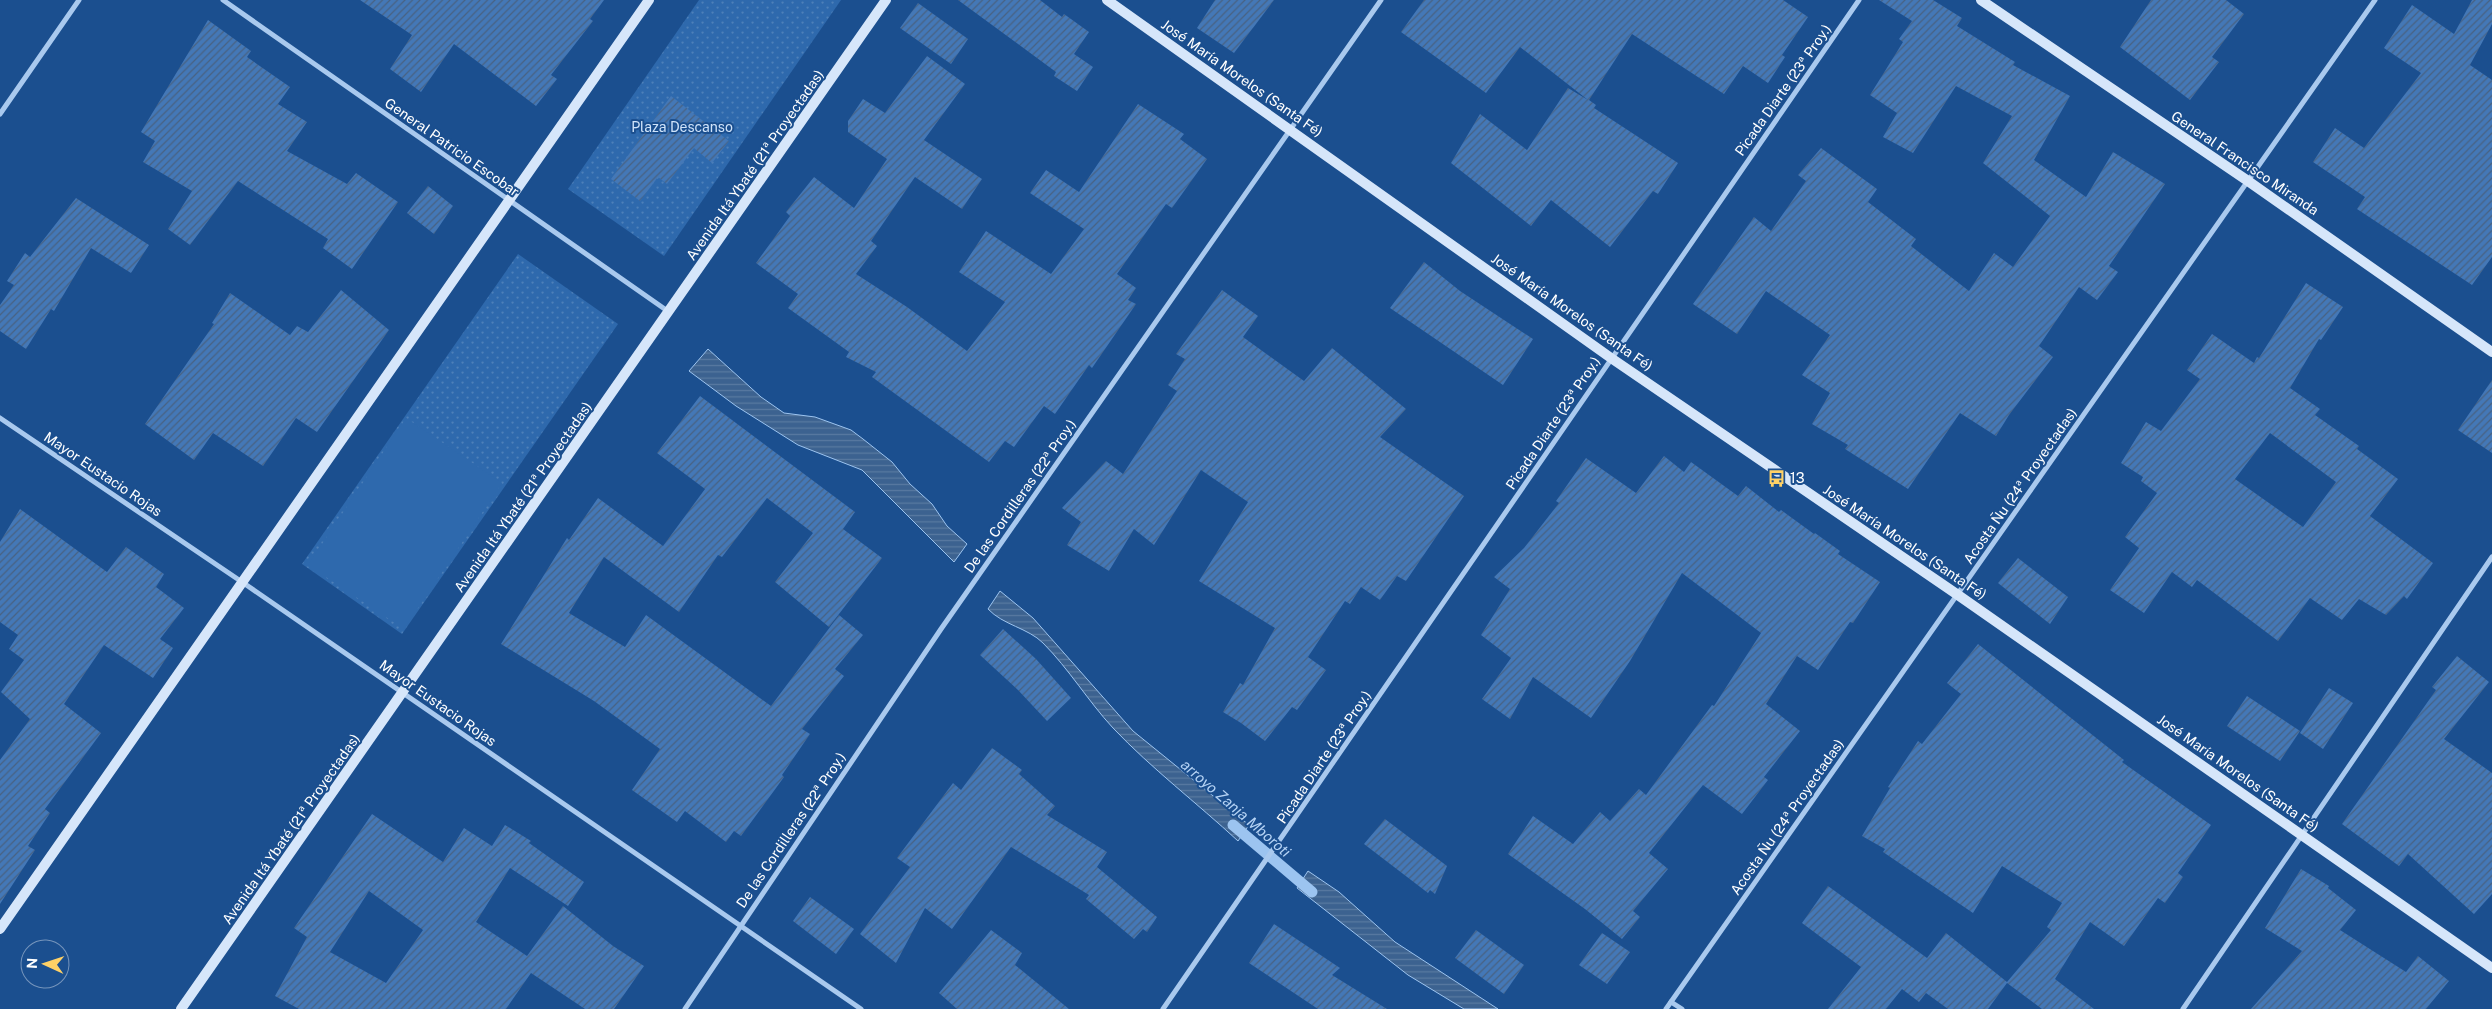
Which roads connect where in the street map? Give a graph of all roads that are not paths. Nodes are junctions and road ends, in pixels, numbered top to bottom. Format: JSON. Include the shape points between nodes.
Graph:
{"nodes":[{"id":1,"x":79,"y":0,"type":"edge"},
{"id":2,"x":223,"y":0,"type":"edge"},
{"id":3,"x":649,"y":0,"type":"edge"},
{"id":4,"x":886,"y":0,"type":"edge"},
{"id":5,"x":1107,"y":0,"type":"edge"},
{"id":6,"x":1381,"y":0,"type":"edge"},
{"id":7,"x":1859,"y":0,"type":"edge"},
{"id":8,"x":1981,"y":0,"type":"edge"},
{"id":9,"x":2375,"y":0,"type":"edge"},
{"id":10,"x":0,"y":114,"type":"edge"},
{"id":11,"x":1291,"y":129,"type":"junction"},
{"id":12,"x":2248,"y":180,"type":"junction"},
{"id":13,"x":509,"y":200,"type":"junction"},
{"id":14,"x":669,"y":312,"type":"junction"},
{"id":15,"x":2492,"y":352,"type":"edge"},
{"id":16,"x":1612,"y":358,"type":"junction"},
{"id":17,"x":0,"y":418,"type":"edge"},
{"id":18,"x":2492,"y":556,"type":"edge"},
{"id":19,"x":242,"y":582,"type":"junction"},
{"id":20,"x":1958,"y":595,"type":"junction"},
{"id":21,"x":403,"y":692,"type":"junction"},
{"id":22,"x":2302,"y":835,"type":"junction"},
{"id":23,"x":741,"y":926,"type":"junction"},
{"id":24,"x":0,"y":929,"type":"edge"},
{"id":25,"x":2492,"y":968,"type":"edge"},
{"id":26,"x":1672,"y":1002,"type":"junction"},
{"id":27,"x":181,"y":1009,"type":"edge"},
{"id":28,"x":684,"y":1009,"type":"edge"},
{"id":29,"x":861,"y":1009,"type":"edge"},
{"id":30,"x":1163,"y":1009,"type":"edge"},
{"id":31,"x":1666,"y":1009,"type":"edge"},
{"id":32,"x":1682,"y":1009,"type":"edge"},
{"id":33,"x":2183,"y":1009,"type":"edge"}],
"edges":[{"from":1,"to":10,"type":"street"},
{"from":2,"to":13,"type":"street","name":"General Patricio Escobar"},
{"from":3,"to":13,"type":"main road"},
{"from":4,"to":14,"type":"main road","name":"Avenida Itá Ybaté (21ª Proyectadas)"},
{"from":5,"to":11,"type":"main road","name":"José María Morelos (Santa Fé)"},
{"from":6,"to":11,"type":"street","name":"De las Cordilleras (22ª Proy.)"},
{"from":7,"to":16,"type":"street","name":"Picada Diarte (23ª Proy.)"},
{"from":8,"to":12,"type":"main road","name":"General Francisco Miranda"},
{"from":9,"to":12,"type":"street","name":"Acosta Ñu (24ª Proyectadas)"},
{"from":11,"to":16,"type":"main road","name":"José María Morelos (Santa Fé)"},
{"from":11,"to":23,"type":"street","name":"De las Cordilleras (22ª Proy.)","via":[[941,629]]},
{"from":12,"to":15,"type":"main road","name":"General Francisco Miranda"},
{"from":12,"to":20,"type":"street","name":"Acosta Ñu (24ª Proyectadas)"},
{"from":13,"to":14,"type":"street","name":"General Patricio Escobar"},
{"from":13,"to":19,"type":"main road"},
{"from":14,"to":21,"type":"main road","name":"Avenida Itá Ybaté (21ª Proyectadas)"},
{"from":16,"to":20,"type":"main road","name":"José María Morelos (Santa Fé)"},
{"from":16,"to":30,"type":"street","name":"Picada Diarte (23ª Proy.)"},
{"from":17,"to":19,"type":"street","name":"Mayor Eustacio Rojas"},
{"from":18,"to":22,"type":"street"},
{"from":19,"to":21,"type":"street","name":"Mayor Eustacio Rojas"},
{"from":19,"to":24,"type":"main road"},
{"from":20,"to":22,"type":"main road","name":"José María Morelos (Santa Fé)"},
{"from":20,"to":26,"type":"street","name":"Acosta Ñu (24ª Proyectadas)"},
{"from":21,"to":23,"type":"street","name":"Mayor Eustacio Rojas"},
{"from":21,"to":27,"type":"main road","name":"Avenida Itá Ybaté (21ª Proyectadas)"},
{"from":22,"to":25,"type":"main road","name":"José María Morelos (Santa Fé)"},
{"from":22,"to":33,"type":"street"},
{"from":23,"to":28,"type":"street","name":"De las Cordilleras (22ª Proy.)"},
{"from":23,"to":29,"type":"street","name":"Mayor Eustacio Rojas"},
{"from":26,"to":31,"type":"street","name":"Acosta Ñu (24ª Proyectadas)"},
{"from":26,"to":32,"type":"street"}]}
